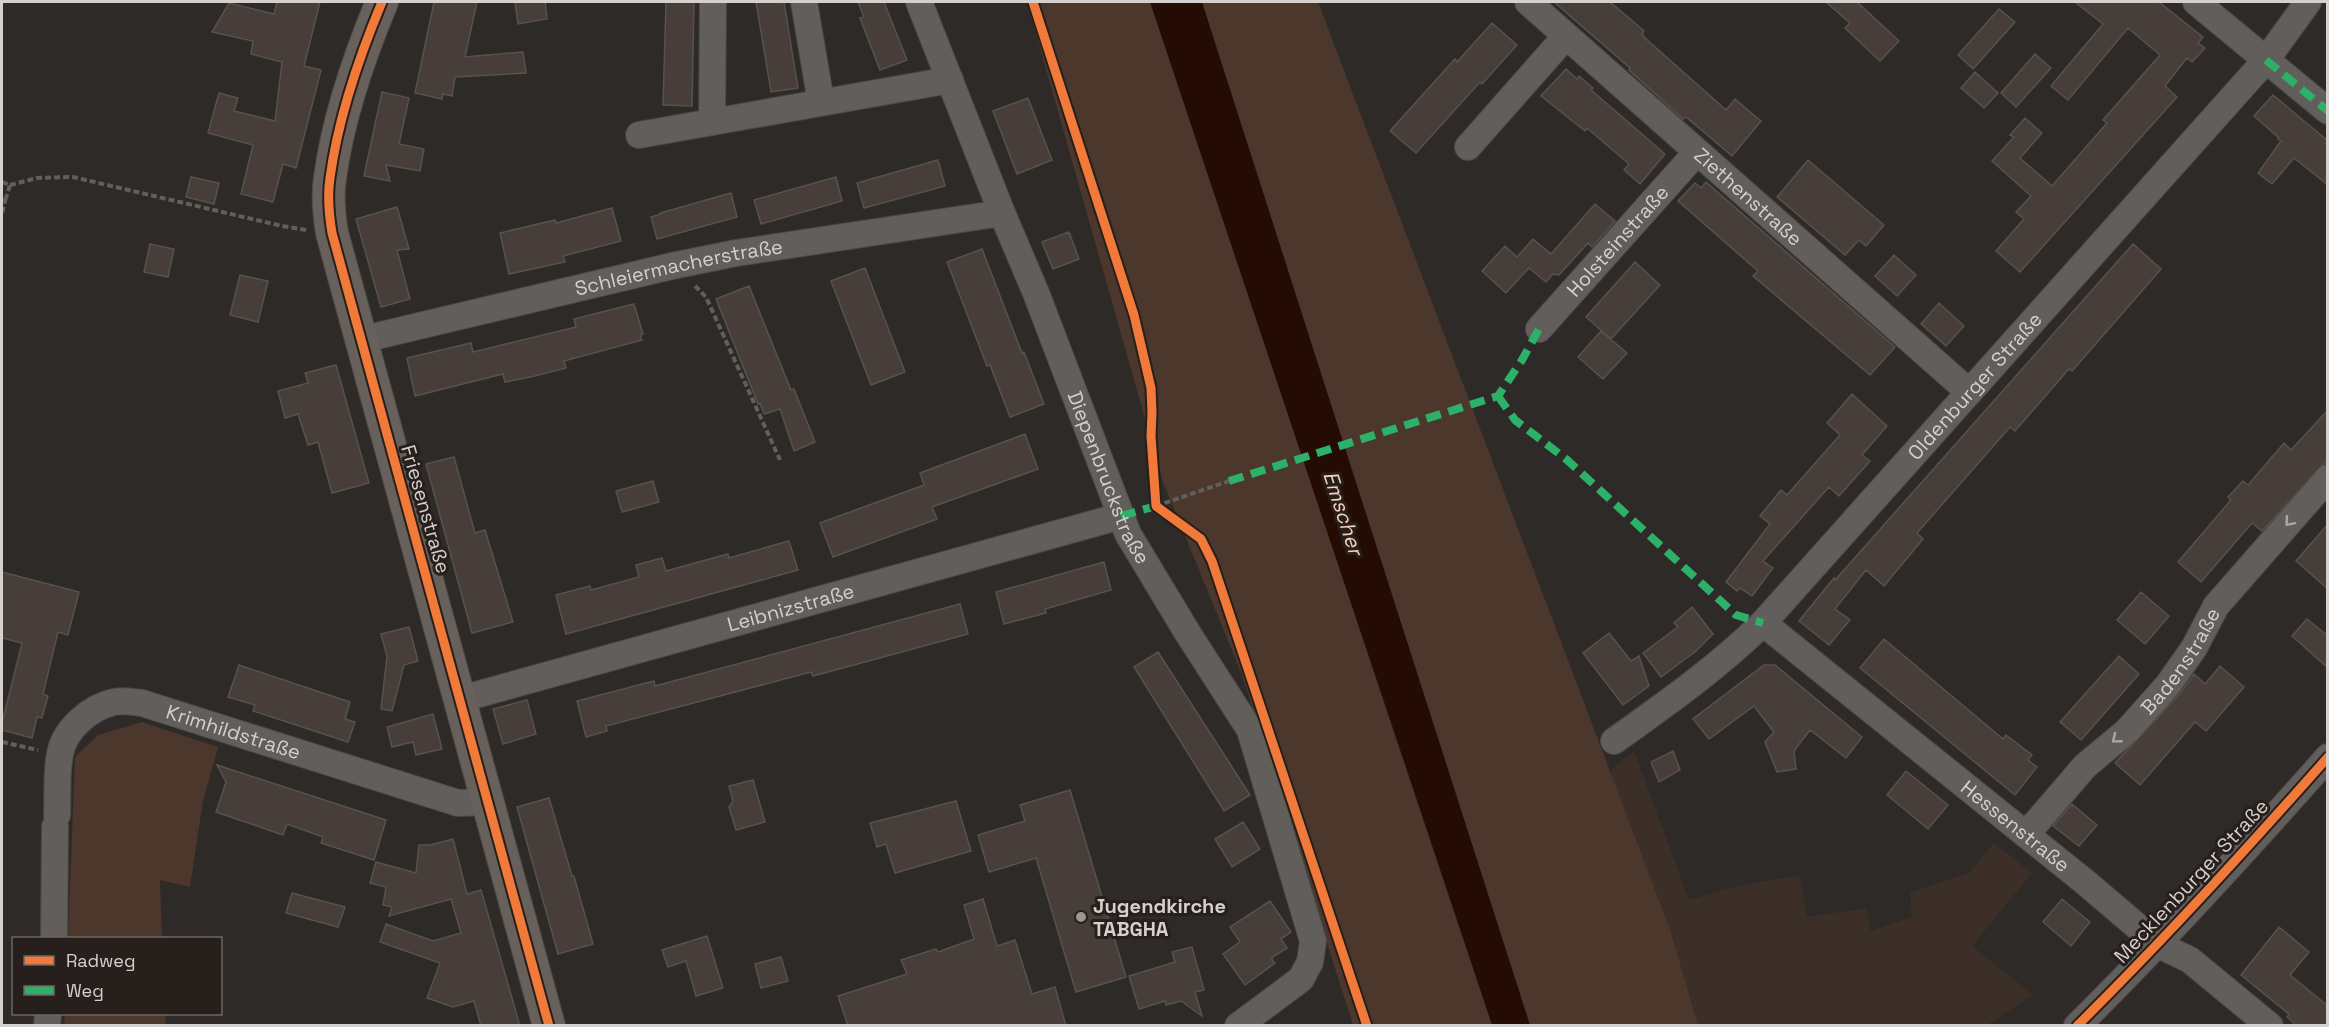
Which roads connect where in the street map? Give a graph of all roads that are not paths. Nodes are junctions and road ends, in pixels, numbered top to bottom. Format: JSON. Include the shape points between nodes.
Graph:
{"nodes":[{"id":1,"x":382,"y":2,"type":"edge"},
{"id":2,"x":713,"y":2,"type":"edge"},
{"id":3,"x":804,"y":2,"type":"edge"},
{"id":4,"x":919,"y":2,"type":"edge"},
{"id":5,"x":1528,"y":2,"type":"edge"},
{"id":6,"x":2196,"y":2,"type":"edge"},
{"id":7,"x":2308,"y":2,"type":"edge"},
{"id":8,"x":1566,"y":36,"type":"junction"},
{"id":9,"x":2266,"y":60,"type":"junction"},
{"id":10,"x":950,"y":80,"type":"junction"},
{"id":11,"x":821,"y":102,"type":"junction"},
{"id":12,"x":2328,"y":111,"type":"edge"},
{"id":13,"x":712,"y":122,"type":"junction"},
{"id":14,"x":639,"y":135,"type":"dead end"},
{"id":15,"x":1468,"y":147,"type":"dead end"},
{"id":16,"x":1697,"y":152,"type":"junction"},
{"id":17,"x":1002,"y":213,"type":"junction"},
{"id":18,"x":1539,"y":328,"type":"dead end"},
{"id":19,"x":360,"y":340,"type":"junction"},
{"id":20,"x":1968,"y":390,"type":"junction"},
{"id":21,"x":2328,"y":478,"type":"edge"},
{"id":22,"x":1121,"y":516,"type":"junction"},
{"id":23,"x":1763,"y":623,"type":"junction"},
{"id":24,"x":461,"y":699,"type":"junction"},
{"id":25,"x":1614,"y":741,"type":"dead end"},
{"id":26,"x":2328,"y":757,"type":"edge"},
{"id":27,"x":487,"y":802,"type":"junction"},
{"id":28,"x":2024,"y":833,"type":"junction"},
{"id":29,"x":54,"y":937,"type":"edge"},
{"id":30,"x":2159,"y":945,"type":"junction"},
{"id":31,"x":549,"y":1026,"type":"edge"},
{"id":32,"x":1238,"y":1026,"type":"edge"},
{"id":33,"x":2077,"y":1026,"type":"edge"},
{"id":34,"x":2270,"y":1026,"type":"edge"}],
"edges":[{"from":1,"to":19,"type":"main road","name":"Friesenstraße","via":[[360,60],[329,179],[332,233]]},
{"from":2,"to":13,"type":"street"},
{"from":3,"to":11,"type":"street"},
{"from":4,"to":10,"type":"street","name":"Diepenbruckstraße"},
{"from":5,"to":8,"type":"street","name":"Ziethenstraße"},
{"from":6,"to":9,"type":"street"},
{"from":7,"to":9,"type":"street","name":"Oldenburger Straße"},
{"from":8,"to":15,"type":"street"},
{"from":8,"to":16,"type":"street","name":"Ziethenstraße"},
{"from":9,"to":12,"type":"street"},
{"from":9,"to":20,"type":"street","name":"Oldenburger Straße"},
{"from":10,"to":11,"type":"street"},
{"from":10,"to":17,"type":"street","name":"Diepenbruckstraße"},
{"from":11,"to":13,"type":"street"},
{"from":13,"to":14,"type":"street"},
{"from":16,"to":18,"type":"street","name":"Holsteinstraße"},
{"from":16,"to":20,"type":"street","name":"Ziethenstraße"},
{"from":17,"to":19,"type":"street","name":"Schleiermacherstraße","via":[[736,253]]},
{"from":17,"to":22,"type":"street","name":"Diepenbruckstraße"},
{"from":19,"to":24,"type":"main road","name":"Friesenstraße"},
{"from":20,"to":23,"type":"street","name":"Oldenburger Straße"},
{"from":21,"to":28,"type":"street","name":"Badenstraße","one_way":true,"via":[[2216,606],[2194,648],[2168,685],[2132,725],[2085,766]]},
{"from":22,"to":24,"type":"street","name":"Leibnizstraße"},
{"from":22,"to":32,"type":"street","name":"Diepenbruckstraße","via":[[1181,622],[1250,730],[1313,941],[1310,962],[1301,979]]},
{"from":23,"to":25,"type":"street","name":"Oldenburger Straße","via":[[1692,686]]},
{"from":23,"to":28,"type":"street","name":"Hessenstraße"},
{"from":24,"to":27,"type":"main road","name":"Friesenstraße"},
{"from":26,"to":30,"type":"street","name":"Mecklenburger Straße"},
{"from":27,"to":29,"type":"street","name":"Krimhildstraße","via":[[458,802],[142,703],[113,702],[80,720],[67,736],[60,755]]},
{"from":27,"to":31,"type":"main road","name":"Friesenstraße"},
{"from":28,"to":30,"type":"street","name":"Hessenstraße"},
{"from":30,"to":33,"type":"street","name":"Mecklenburger Straße"},
{"from":30,"to":34,"type":"street","name":"Hessenstraße","via":[[2190,960]]}]}
